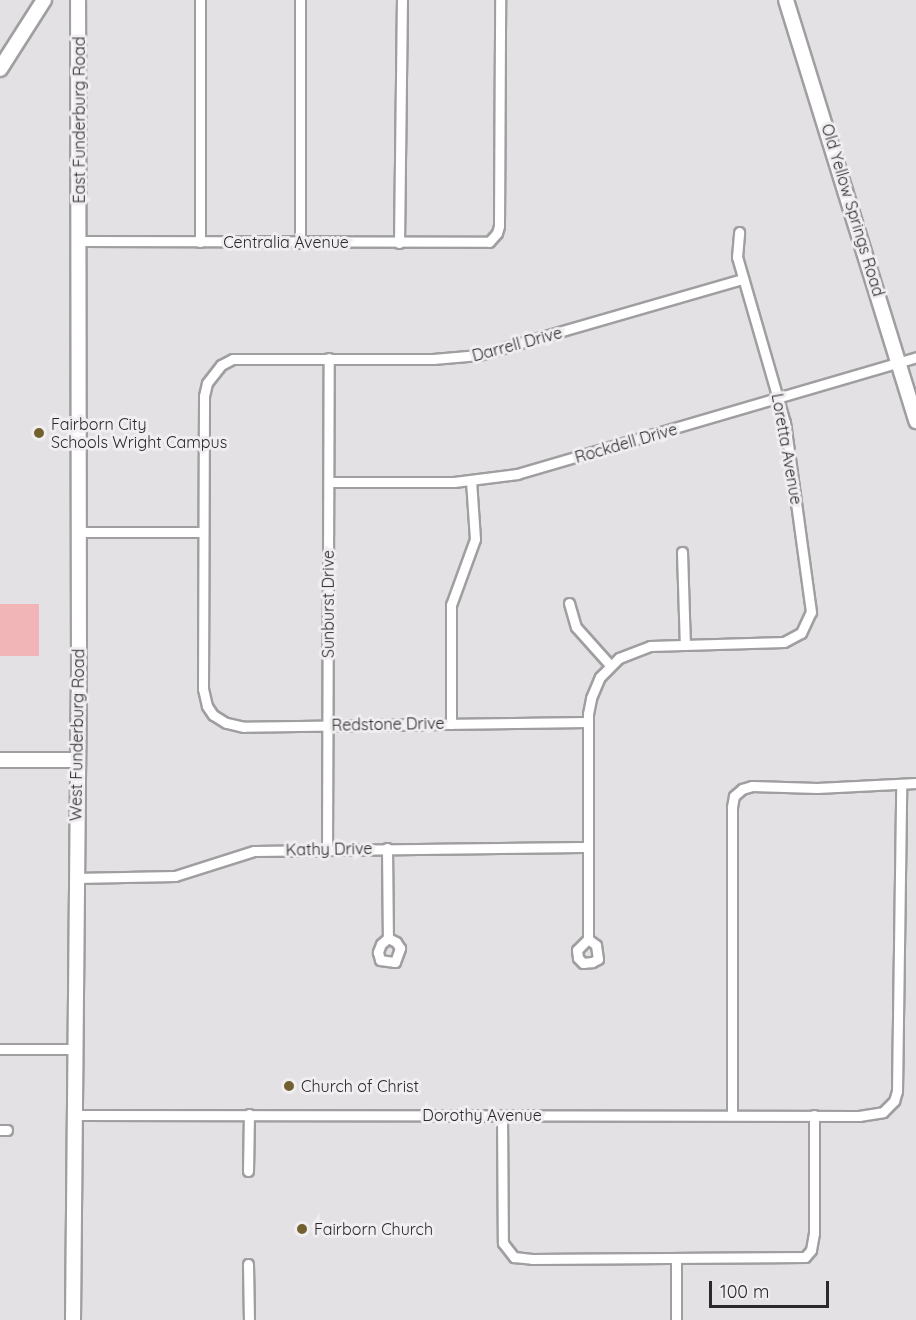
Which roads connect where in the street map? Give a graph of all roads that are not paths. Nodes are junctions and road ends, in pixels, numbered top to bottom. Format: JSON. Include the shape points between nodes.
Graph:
{"nodes":[{"id":1,"x":37,"y":0,"type":"edge"},
{"id":2,"x":44,"y":0,"type":"edge"},
{"id":3,"x":78,"y":0,"type":"edge"},
{"id":4,"x":200,"y":0,"type":"edge"},
{"id":5,"x":300,"y":0,"type":"edge"},
{"id":6,"x":402,"y":0,"type":"edge"},
{"id":7,"x":500,"y":0,"type":"edge"},
{"id":8,"x":786,"y":0,"type":"edge"},
{"id":9,"x":31,"y":20,"type":"junction"},
{"id":10,"x":0,"y":69,"type":"edge"},
{"id":11,"x":739,"y":232,"type":"dead end"},
{"id":12,"x":79,"y":241,"type":"junction"},
{"id":13,"x":200,"y":242,"type":"junction"},
{"id":14,"x":300,"y":243,"type":"junction"},
{"id":15,"x":399,"y":243,"type":"junction"},
{"id":16,"x":743,"y":279,"type":"junction"},
{"id":17,"x":916,"y":357,"type":"edge"},
{"id":18,"x":329,"y":358,"type":"junction"},
{"id":19,"x":899,"y":362,"type":"junction"},
{"id":20,"x":779,"y":398,"type":"junction"},
{"id":21,"x":916,"y":421,"type":"edge"},
{"id":22,"x":471,"y":481,"type":"junction"},
{"id":23,"x":329,"y":482,"type":"junction"},
{"id":24,"x":78,"y":532,"type":"junction"},
{"id":25,"x":203,"y":532,"type":"junction"},
{"id":26,"x":682,"y":552,"type":"dead end"},
{"id":27,"x":569,"y":603,"type":"dead end"},
{"id":28,"x":685,"y":645,"type":"junction"},
{"id":29,"x":610,"y":665,"type":"junction"},
{"id":30,"x":587,"y":722,"type":"junction"},
{"id":31,"x":451,"y":724,"type":"junction"},
{"id":32,"x":328,"y":725,"type":"junction"},
{"id":33,"x":0,"y":760,"type":"edge"},
{"id":34,"x":78,"y":760,"type":"junction"},
{"id":35,"x":916,"y":783,"type":"edge"},
{"id":36,"x":901,"y":786,"type":"junction"},
{"id":37,"x":587,"y":846,"type":"junction"},
{"id":38,"x":387,"y":848,"type":"junction"},
{"id":39,"x":327,"y":849,"type":"junction"},
{"id":40,"x":75,"y":878,"type":"junction"},
{"id":41,"x":388,"y":938,"type":"dead end"},
{"id":42,"x":588,"y":939,"type":"dead end"},
{"id":43,"x":0,"y":1049,"type":"edge"},
{"id":44,"x":74,"y":1049,"type":"junction"},
{"id":45,"x":249,"y":1114,"type":"junction"},
{"id":46,"x":73,"y":1115,"type":"junction"},
{"id":47,"x":502,"y":1115,"type":"junction"},
{"id":48,"x":732,"y":1115,"type":"junction"},
{"id":49,"x":814,"y":1115,"type":"junction"},
{"id":50,"x":248,"y":1171,"type":"dead end"},
{"id":51,"x":676,"y":1259,"type":"junction"},
{"id":52,"x":248,"y":1264,"type":"dead end"},
{"id":53,"x":73,"y":1320,"type":"edge"},
{"id":54,"x":249,"y":1320,"type":"edge"},
{"id":55,"x":676,"y":1320,"type":"edge"}],
"edges":[{"from":1,"to":9,"type":"street"},
{"from":2,"to":9,"type":"street"},
{"from":3,"to":12,"type":"street","name":"East Funderburg Road"},
{"from":4,"to":13,"type":"street"},
{"from":5,"to":14,"type":"street"},
{"from":6,"to":15,"type":"street"},
{"from":7,"to":15,"type":"street","name":"Centralia Avenue","via":[[499,226],[493,239],[484,243]]},
{"from":8,"to":19,"type":"street","name":"Old Yellow Springs Road"},
{"from":9,"to":10,"type":"street"},
{"from":11,"to":16,"type":"street","name":"Loretta Avenue","via":[[736,252]]},
{"from":12,"to":13,"type":"street","name":"Centralia Avenue"},
{"from":12,"to":24,"type":"street","name":"West Funderburg Road"},
{"from":13,"to":14,"type":"street","name":"Centralia Avenue"},
{"from":14,"to":15,"type":"street","name":"Centralia Avenue"},
{"from":16,"to":18,"type":"street","name":"Darrell Drive","via":[[480,356]]},
{"from":16,"to":20,"type":"street","name":"Loretta Avenue"},
{"from":17,"to":19,"type":"street","name":"Rockdell Drive"},
{"from":18,"to":23,"type":"street","name":"Sunburst Drive"},
{"from":18,"to":25,"type":"street","name":"Darrell Drive","via":[[233,359],[215,369],[204,396]]},
{"from":19,"to":20,"type":"street","name":"Rockdell Drive"},
{"from":19,"to":21,"type":"street","name":"Old Yellow Springs Road"},
{"from":20,"to":22,"type":"street","name":"Rockdell Drive","via":[[530,471]]},
{"from":20,"to":28,"type":"street","name":"Loretta Avenue","via":[[811,603],[809,620],[801,633],[778,643]]},
{"from":22,"to":23,"type":"street","name":"Rockdell Drive"},
{"from":22,"to":31,"type":"street","via":[[475,539],[451,605]]},
{"from":23,"to":32,"type":"street","name":"Sunburst Drive"},
{"from":24,"to":25,"type":"street"},
{"from":24,"to":34,"type":"street","name":"West Funderburg Road"},
{"from":25,"to":32,"type":"street","name":"Redstone Drive","via":[[203,696],[210,711],[226,723],[244,727]]},
{"from":26,"to":28,"type":"street"},
{"from":27,"to":29,"type":"street","via":[[576,627]]},
{"from":28,"to":29,"type":"street","via":[[639,648]]},
{"from":29,"to":30,"type":"street","via":[[593,691]]},
{"from":30,"to":31,"type":"street","name":"Redstone Drive"},
{"from":30,"to":37,"type":"street"},
{"from":31,"to":32,"type":"street","name":"Redstone Drive"},
{"from":32,"to":39,"type":"street","name":"Sunburst Drive"},
{"from":33,"to":34,"type":"street"},
{"from":34,"to":40,"type":"street","name":"West Funderburg Road"},
{"from":35,"to":36,"type":"street"},
{"from":36,"to":48,"type":"street","via":[[752,786],[736,794],[732,807]]},
{"from":36,"to":49,"type":"street","name":"Dorothy Avenue","via":[[897,1091],[888,1108],[872,1115]]},
{"from":37,"to":38,"type":"street","name":"Kathy Drive"},
{"from":37,"to":42,"type":"street"},
{"from":38,"to":39,"type":"street","name":"Kathy Drive"},
{"from":38,"to":41,"type":"street"},
{"from":39,"to":40,"type":"street","name":"Kathy Drive","via":[[254,851],[175,876]]},
{"from":40,"to":44,"type":"street","name":"West Funderburg Road"},
{"from":43,"to":44,"type":"street"},
{"from":44,"to":46,"type":"street","name":"West Funderburg Road"},
{"from":45,"to":46,"type":"street","name":"Dorothy Avenue"},
{"from":45,"to":47,"type":"street","name":"Dorothy Avenue"},
{"from":45,"to":50,"type":"street"},
{"from":46,"to":53,"type":"street","name":"West Funderburg Road"},
{"from":47,"to":48,"type":"street","name":"Dorothy Avenue"},
{"from":47,"to":51,"type":"street","via":[[502,1230],[507,1250],[518,1258]]},
{"from":48,"to":49,"type":"street","name":"Dorothy Avenue"},
{"from":49,"to":51,"type":"street","via":[[813,1243],[809,1254],[799,1259]]},
{"from":51,"to":55,"type":"street"},
{"from":52,"to":54,"type":"street"}]}
